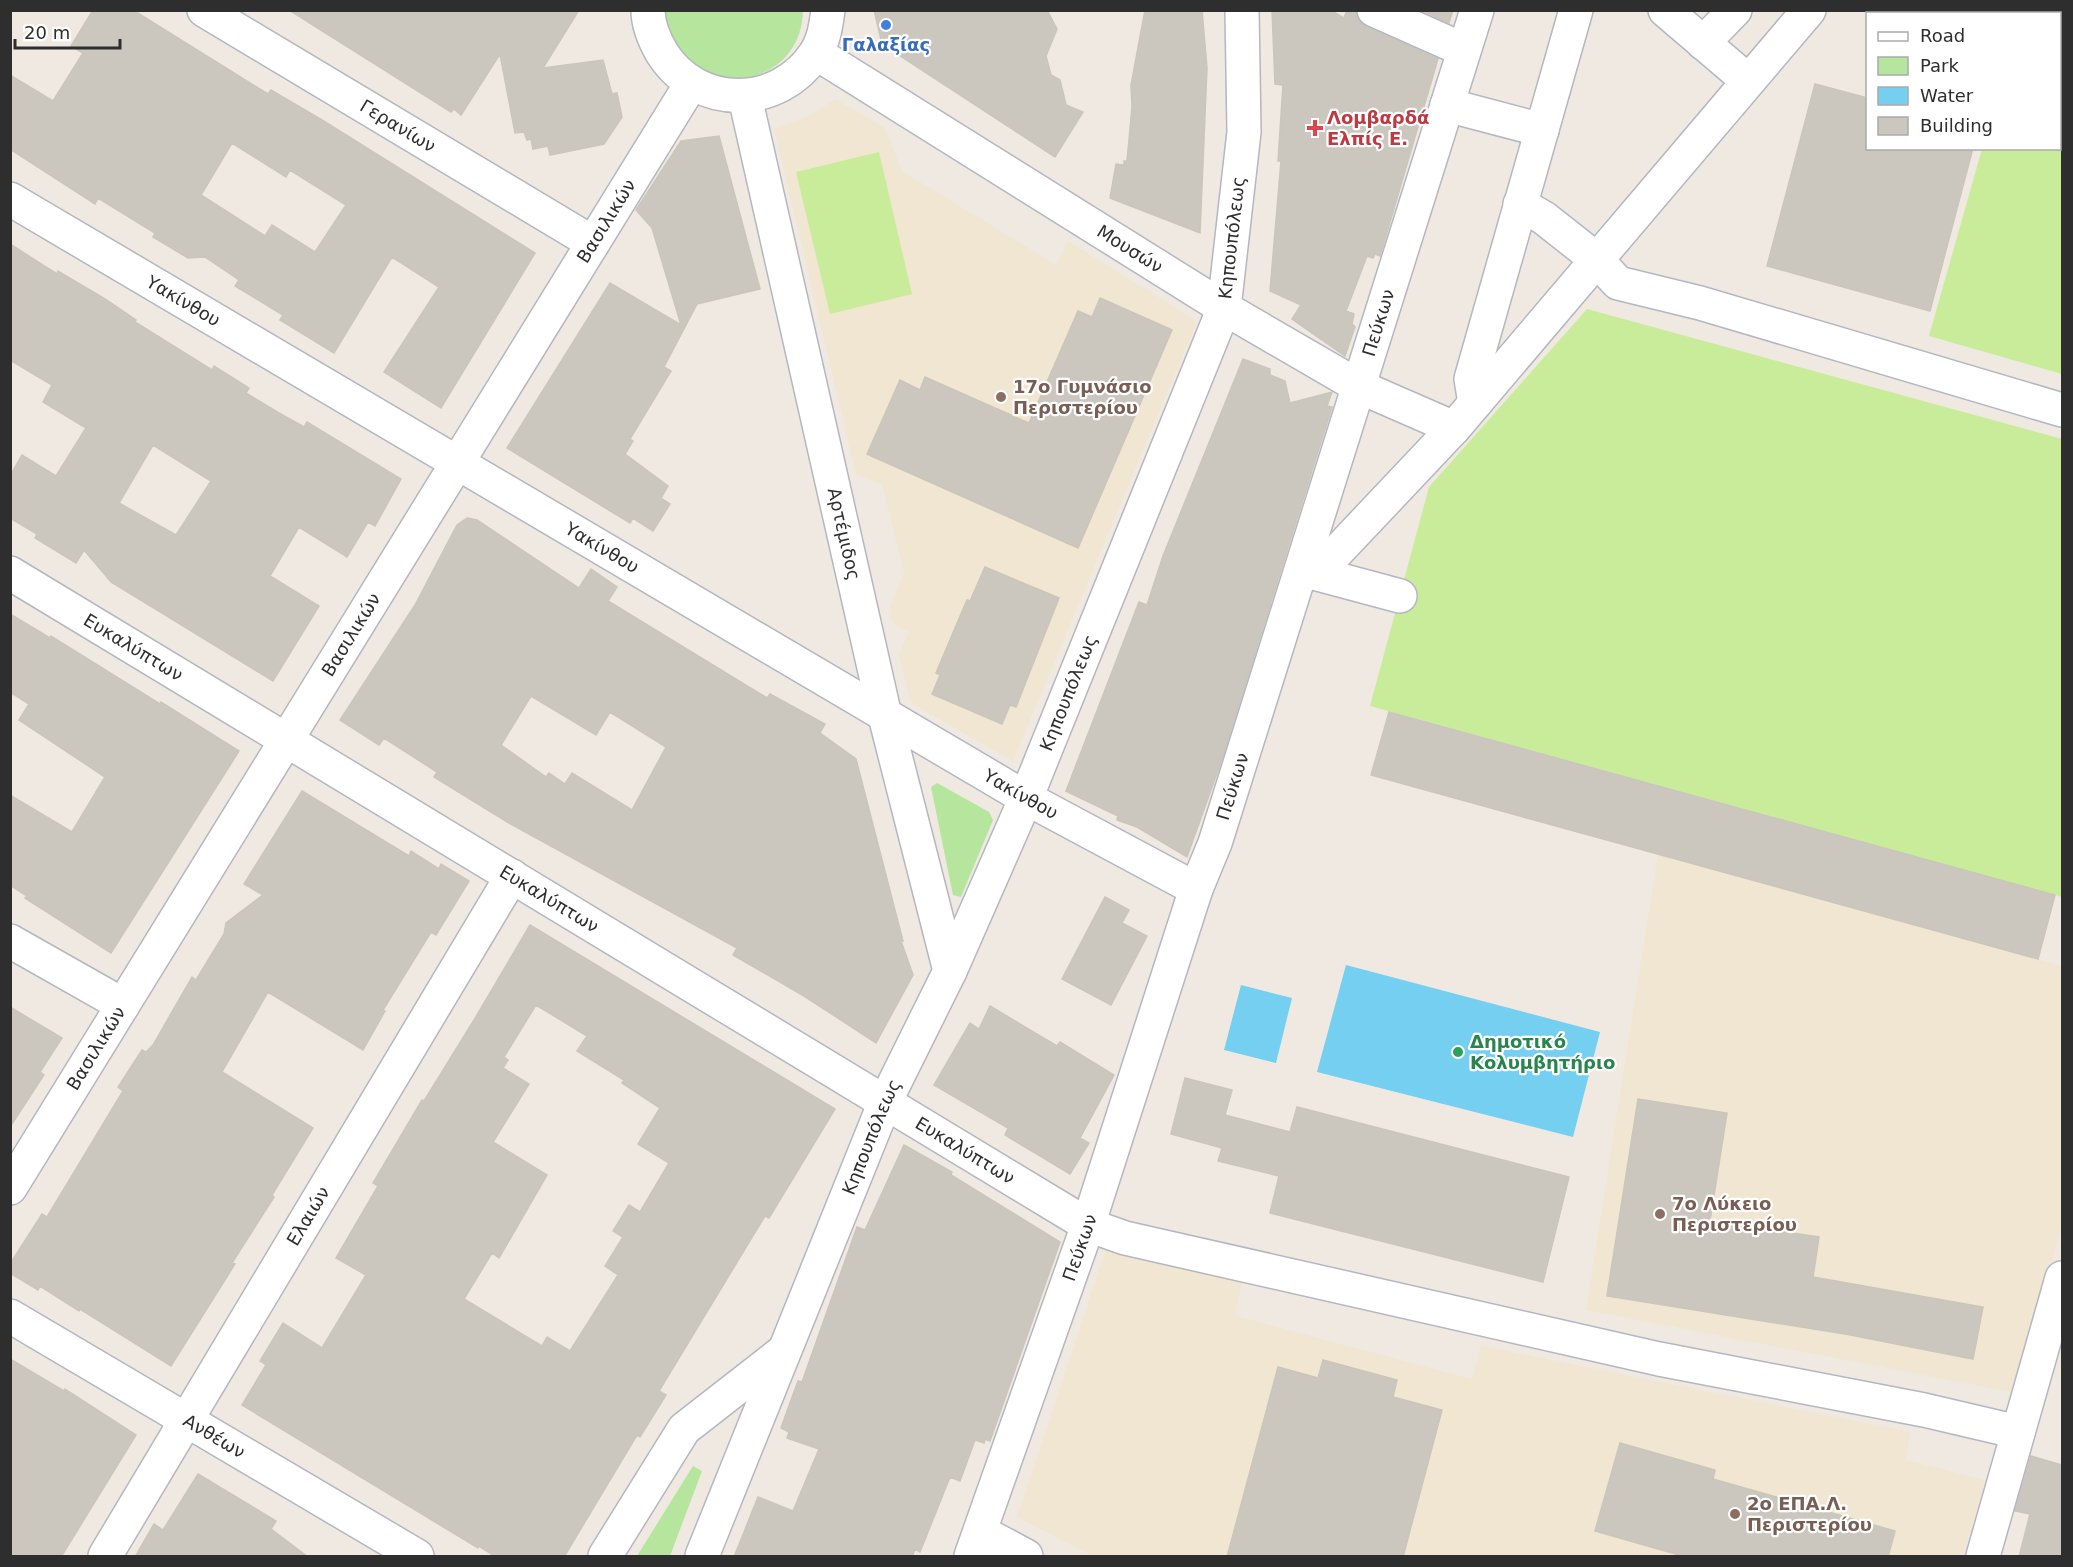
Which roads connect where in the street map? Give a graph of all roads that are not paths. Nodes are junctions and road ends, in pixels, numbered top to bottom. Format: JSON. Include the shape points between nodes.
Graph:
{"nodes":[{"id":1,"x":204,"y":10,"type":"edge"},
{"id":2,"x":648,"y":10,"type":"edge"},
{"id":3,"x":828,"y":10,"type":"edge"},
{"id":4,"x":1242,"y":10,"type":"edge"},
{"id":5,"x":1374,"y":10,"type":"edge"},
{"id":6,"x":1477,"y":10,"type":"edge"},
{"id":7,"x":1575,"y":10,"type":"edge"},
{"id":8,"x":1665,"y":10,"type":"edge"},
{"id":9,"x":1735,"y":10,"type":"edge"},
{"id":10,"x":1809,"y":10,"type":"edge"},
{"id":11,"x":1703,"y":43,"type":"junction"},
{"id":12,"x":1464,"y":50,"type":"junction"},
{"id":13,"x":816,"y":53,"type":"junction"},
{"id":14,"x":1747,"y":80,"type":"junction"},
{"id":15,"x":692,"y":84,"type":"junction"},
{"id":16,"x":745,"y":97,"type":"junction"},
{"id":17,"x":1447,"y":105,"type":"junction"},
{"id":18,"x":1542,"y":129,"type":"junction"},
{"id":19,"x":10,"y":199,"type":"edge"},
{"id":20,"x":1520,"y":204,"type":"junction"},
{"id":21,"x":593,"y":243,"type":"junction"},
{"id":22,"x":1596,"y":259,"type":"junction"},
{"id":23,"x":1224,"y":308,"type":"junction"},
{"id":24,"x":1360,"y":387,"type":"junction"},
{"id":25,"x":1475,"y":403,"type":"junction"},
{"id":26,"x":2062,"y":410,"type":"edge"},
{"id":27,"x":1454,"y":428,"type":"junction"},
{"id":28,"x":458,"y":463,"type":"junction"},
{"id":29,"x":1310,"y":572,"type":"junction"},
{"id":30,"x":10,"y":573,"type":"edge"},
{"id":31,"x":1400,"y":596,"type":"dead end"},
{"id":32,"x":885,"y":716,"type":"junction"},
{"id":33,"x":287,"y":740,"type":"junction"},
{"id":34,"x":1026,"y":798,"type":"junction"},
{"id":35,"x":512,"y":876,"type":"junction"},
{"id":36,"x":1196,"y":889,"type":"junction"},
{"id":37,"x":10,"y":941,"type":"edge"},
{"id":38,"x":950,"y":971,"type":"junction"},
{"id":39,"x":123,"y":1005,"type":"junction"},
{"id":40,"x":885,"y":1101,"type":"junction"},
{"id":41,"x":10,"y":1188,"type":"edge"},
{"id":42,"x":1088,"y":1225,"type":"junction"},
{"id":43,"x":2062,"y":1278,"type":"edge"},
{"id":44,"x":10,"y":1316,"type":"edge"},
{"id":45,"x":785,"y":1350,"type":"junction"},
{"id":46,"x":187,"y":1418,"type":"junction"},
{"id":47,"x":2019,"y":1432,"type":"junction"},
{"id":48,"x":976,"y":1544,"type":"edge"},
{"id":49,"x":413,"y":1556,"type":"edge"},
{"id":50,"x":105,"y":1557,"type":"edge"},
{"id":51,"x":605,"y":1557,"type":"edge"},
{"id":52,"x":702,"y":1557,"type":"edge"},
{"id":53,"x":1026,"y":1557,"type":"edge"},
{"id":54,"x":1983,"y":1557,"type":"edge"}],
"edges":[{"from":1,"to":21,"type":"street","name":"Γερανίων"},
{"from":2,"to":15,"type":"street","via":[[655,42],[670,66]]},
{"from":3,"to":13,"type":"street"},
{"from":4,"to":23,"type":"street","name":"Κηπουπόλεως","via":[[1244,132]]},
{"from":5,"to":12,"type":"street"},
{"from":6,"to":12,"type":"street","name":"Πεύκων"},
{"from":7,"to":18,"type":"street"},
{"from":8,"to":11,"type":"street"},
{"from":9,"to":11,"type":"street"},
{"from":10,"to":14,"type":"street"},
{"from":11,"to":14,"type":"street"},
{"from":12,"to":17,"type":"street","name":"Πεύκων"},
{"from":13,"to":16,"type":"street","via":[[797,75],[773,90]]},
{"from":13,"to":23,"type":"street","name":"Μουσών"},
{"from":14,"to":22,"type":"street"},
{"from":15,"to":16,"type":"street","via":[[717,94]]},
{"from":15,"to":21,"type":"street","name":"Βασιλικών"},
{"from":16,"to":32,"type":"street","name":"Αρτέμιδος"},
{"from":17,"to":18,"type":"street"},
{"from":17,"to":24,"type":"street","name":"Πεύκων"},
{"from":18,"to":20,"type":"street"},
{"from":19,"to":28,"type":"street","name":"Υακίνθου"},
{"from":20,"to":22,"type":"street"},
{"from":20,"to":25,"type":"street","via":[[1471,379]]},
{"from":21,"to":28,"type":"street","name":"Βασιλικών"},
{"from":22,"to":25,"type":"street"},
{"from":22,"to":26,"type":"street","via":[[1618,283],[1700,303]]},
{"from":23,"to":24,"type":"street","name":"Μουσών"},
{"from":23,"to":34,"type":"street","name":"Κηπουπόλεως"},
{"from":24,"to":27,"type":"street","name":"Μουσών"},
{"from":24,"to":29,"type":"street","name":"Πεύκων"},
{"from":25,"to":27,"type":"street"},
{"from":27,"to":29,"type":"street"},
{"from":28,"to":32,"type":"street","name":"Υακίνθου"},
{"from":28,"to":33,"type":"street","name":"Βασιλικών"},
{"from":29,"to":31,"type":"street"},
{"from":29,"to":36,"type":"street","name":"Πεύκων"},
{"from":30,"to":33,"type":"street","name":"Ευκαλύπτων"},
{"from":32,"to":34,"type":"street","name":"Υακίνθου"},
{"from":32,"to":38,"type":"street","name":"Αρτέμιδος"},
{"from":33,"to":35,"type":"street","name":"Ευκαλύπτων"},
{"from":33,"to":39,"type":"street","name":"Βασιλικών"},
{"from":34,"to":36,"type":"street","name":"Υακίνθου"},
{"from":34,"to":38,"type":"street","name":"Κηπουπόλεως"},
{"from":35,"to":40,"type":"street","name":"Ευκαλύπτων"},
{"from":35,"to":46,"type":"street","name":"Ελαιών"},
{"from":36,"to":42,"type":"street","name":"Πεύκων"},
{"from":37,"to":39,"type":"street"},
{"from":38,"to":40,"type":"street","name":"Κηπουπόλεως"},
{"from":39,"to":41,"type":"street","name":"Βασιλικών"},
{"from":40,"to":42,"type":"street","name":"Ευκαλύπτων"},
{"from":40,"to":45,"type":"street","name":"Κηπουπόλεως"},
{"from":42,"to":47,"type":"street","name":"Ευκαλύπτων","via":[[1125,1238],[1481,1320]]},
{"from":42,"to":48,"type":"street","name":"Πεύκων"},
{"from":43,"to":47,"type":"street"},
{"from":44,"to":46,"type":"street","name":"Ανθέων"},
{"from":45,"to":51,"type":"street","via":[[684,1429]]},
{"from":45,"to":52,"type":"street","name":"Κηπουπόλεως"},
{"from":46,"to":49,"type":"street","name":"Ανθέων"},
{"from":46,"to":50,"type":"street","name":"Ελαιών"},
{"from":47,"to":54,"type":"street"},
{"from":48,"to":53,"type":"street"}]}
